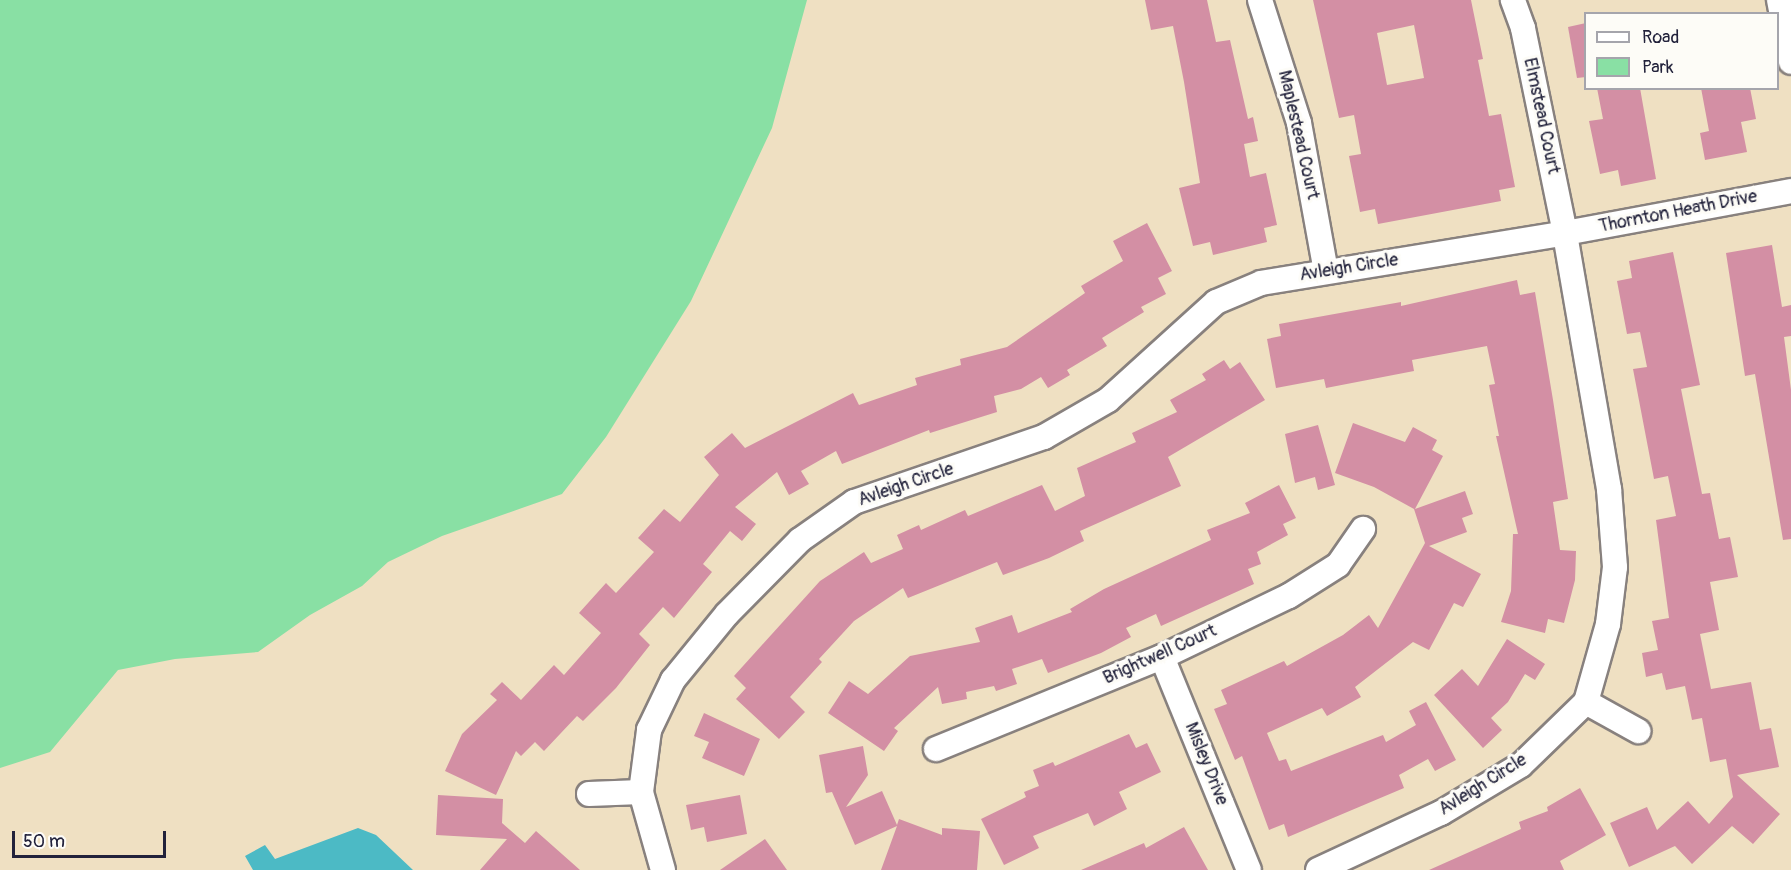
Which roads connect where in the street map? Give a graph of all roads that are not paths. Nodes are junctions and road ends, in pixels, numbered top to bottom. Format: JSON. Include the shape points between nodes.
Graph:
{"nodes":[{"id":1,"x":1260,"y":0,"type":"edge"},
{"id":2,"x":1513,"y":0,"type":"edge"},
{"id":3,"x":1779,"y":0,"type":"edge"},
{"id":4,"x":1791,"y":62,"type":"edge"},
{"id":5,"x":1791,"y":191,"type":"edge"},
{"id":6,"x":1565,"y":234,"type":"junction"},
{"id":7,"x":1326,"y":272,"type":"junction"},
{"id":8,"x":1363,"y":529,"type":"dead end"},
{"id":9,"x":1162,"y":657,"type":"junction"},
{"id":10,"x":1586,"y":702,"type":"junction"},
{"id":11,"x":1638,"y":731,"type":"dead end"},
{"id":12,"x":936,"y":749,"type":"dead end"},
{"id":13,"x":641,"y":792,"type":"junction"},
{"id":14,"x":589,"y":794,"type":"dead end"},
{"id":15,"x":663,"y":870,"type":"edge"},
{"id":16,"x":1249,"y":870,"type":"edge"},
{"id":17,"x":1318,"y":870,"type":"edge"}],
"edges":[{"from":1,"to":7,"type":"street","name":"Maplestead Court","via":[[1299,123]]},
{"from":2,"to":6,"type":"street","name":"Elmstead Court","via":[[1523,28]]},
{"from":3,"to":4,"type":"street"},
{"from":5,"to":6,"type":"street","name":"Thornton Heath Drive"},
{"from":6,"to":7,"type":"street","name":"Avleigh Circle"},
{"from":6,"to":10,"type":"street","via":[[1609,489],[1615,567],[1608,624]]},
{"from":7,"to":13,"type":"street","name":"Avleigh Circle","via":[[1261,283],[1216,302],[1107,400],[1044,437],[854,502],[800,540],[727,614],[673,680],[649,730]]},
{"from":8,"to":9,"type":"street","name":"Brightwell Court","via":[[1338,565],[1289,596]]},
{"from":9,"to":12,"type":"street","name":"Brightwell Court"},
{"from":9,"to":16,"type":"street","name":"Misley Drive"},
{"from":10,"to":11,"type":"street"},
{"from":10,"to":17,"type":"street","name":"Avleigh Circle","via":[[1521,765],[1441,813]]},
{"from":13,"to":14,"type":"street"},
{"from":13,"to":15,"type":"street","name":"Avleigh Circle"}]}
